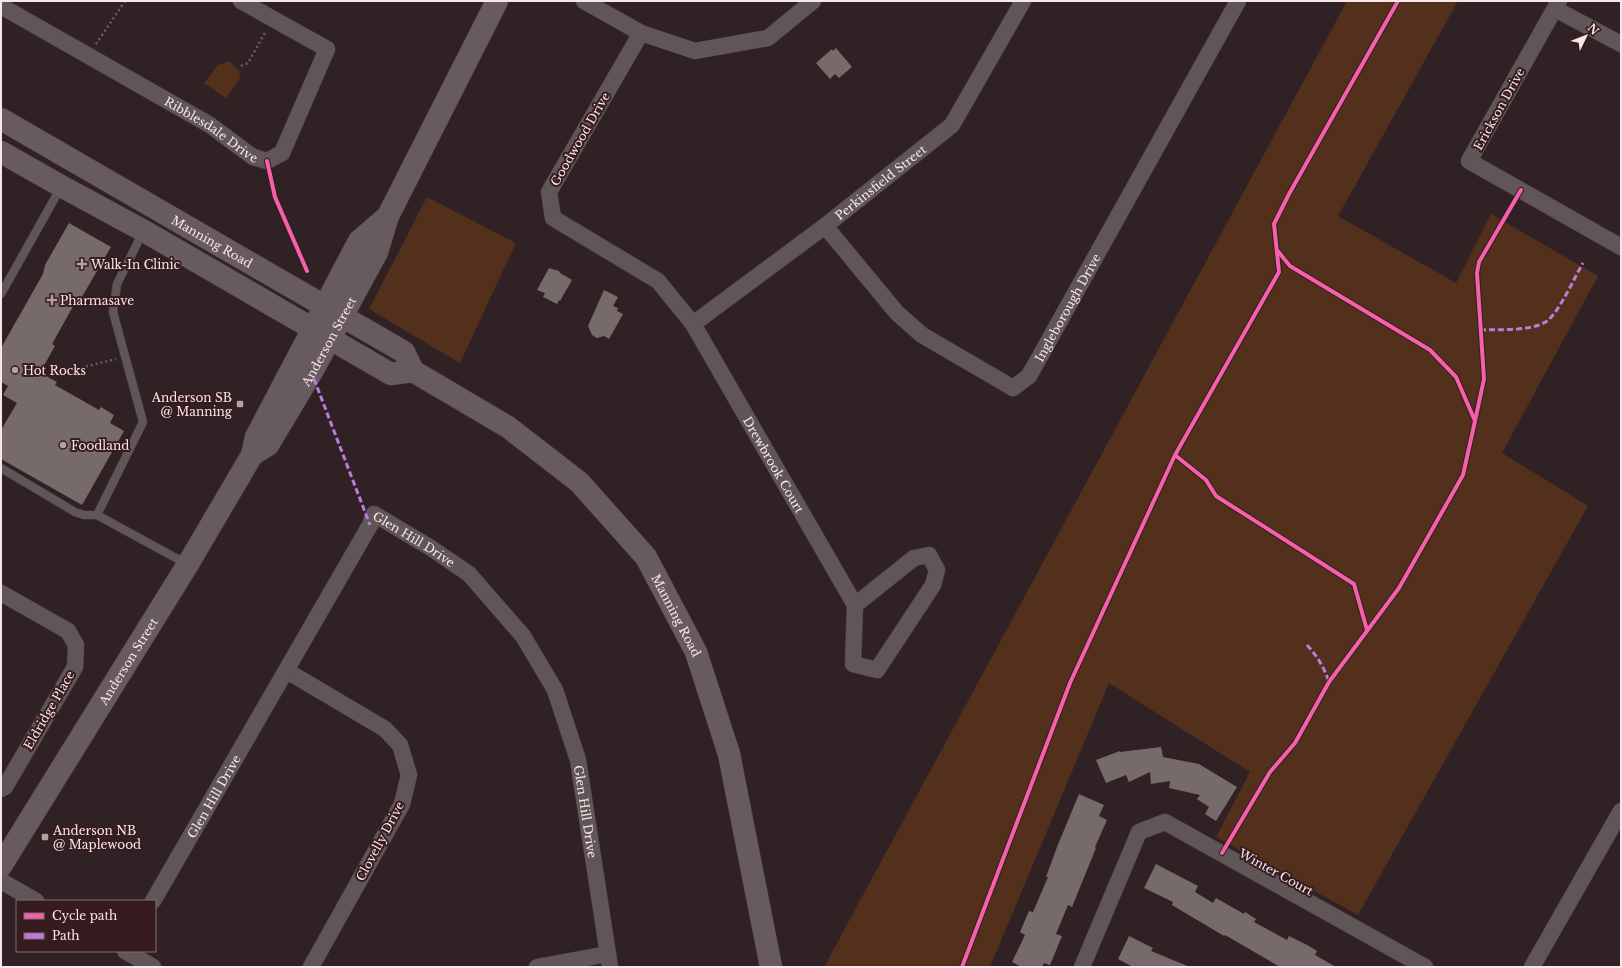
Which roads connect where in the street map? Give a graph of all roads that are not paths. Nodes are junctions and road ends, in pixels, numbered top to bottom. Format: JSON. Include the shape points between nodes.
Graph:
{"nodes":[{"id":1,"x":241,"y":1,"type":"edge"},
{"id":2,"x":496,"y":1,"type":"edge"},
{"id":3,"x":584,"y":1,"type":"edge"},
{"id":4,"x":813,"y":1,"type":"edge"},
{"id":5,"x":1023,"y":1,"type":"edge"},
{"id":6,"x":1238,"y":1,"type":"edge"},
{"id":7,"x":1557,"y":5,"type":"edge"},
{"id":8,"x":1,"y":6,"type":"edge"},
{"id":9,"x":641,"y":33,"type":"junction"},
{"id":10,"x":1621,"y":44,"type":"edge"},
{"id":11,"x":1,"y":119,"type":"edge"},
{"id":12,"x":1,"y":152,"type":"edge"},
{"id":13,"x":61,"y":186,"type":"junction"},
{"id":14,"x":825,"y":226,"type":"junction"},
{"id":15,"x":144,"y":231,"type":"junction"},
{"id":16,"x":1621,"y":247,"type":"edge"},
{"id":17,"x":1,"y":294,"type":"edge"},
{"id":18,"x":334,"y":310,"type":"junction"},
{"id":19,"x":693,"y":324,"type":"junction"},
{"id":20,"x":321,"y":334,"type":"junction"},
{"id":21,"x":413,"y":371,"type":"junction"},
{"id":22,"x":1,"y":468,"type":"edge"},
{"id":23,"x":97,"y":515,"type":"junction"},
{"id":24,"x":188,"y":564,"type":"junction"},
{"id":25,"x":1,"y":593,"type":"edge"},
{"id":26,"x":855,"y":605,"type":"junction"},
{"id":27,"x":287,"y":671,"type":"junction"},
{"id":28,"x":1,"y":789,"type":"edge"},
{"id":29,"x":1621,"y":811,"type":"edge"},
{"id":30,"x":1,"y":866,"type":"edge"},
{"id":31,"x":1,"y":881,"type":"edge"},
{"id":32,"x":34,"y":900,"type":"edge"},
{"id":33,"x":155,"y":900,"type":"edge"},
{"id":34,"x":127,"y":952,"type":"edge"},
{"id":35,"x":609,"y":961,"type":"edge"},
{"id":36,"x":153,"y":967,"type":"edge"},
{"id":37,"x":311,"y":967,"type":"edge"},
{"id":38,"x":537,"y":967,"type":"edge"},
{"id":39,"x":771,"y":967,"type":"edge"},
{"id":40,"x":1082,"y":967,"type":"edge"},
{"id":41,"x":1425,"y":967,"type":"edge"},
{"id":42,"x":1532,"y":967,"type":"edge"}],
"edges":[{"from":1,"to":8,"type":"street","name":"Ribblesdale Drive","via":[[327,49],[282,153],[267,161],[253,157],[210,125]]},
{"from":2,"to":18,"type":"main road","name":"Anderson Street","via":[[388,216],[359,241]]},
{"from":3,"to":9,"type":"street"},
{"from":4,"to":9,"type":"street","via":[[768,38],[695,51]]},
{"from":5,"to":14,"type":"street","name":"Perkinsfield Street","via":[[952,125]]},
{"from":6,"to":14,"type":"street","name":"Ingleborough Drive","via":[[1030,376],[1013,388],[917,330],[897,313]]},
{"from":7,"to":10,"type":"street","name":"Erickson Drive"},
{"from":7,"to":16,"type":"street","name":"Erickson Drive","via":[[1469,161]]},
{"from":9,"to":19,"type":"street","name":"Goodwood Drive","via":[[549,192],[553,218],[658,281]]},
{"from":11,"to":18,"type":"main road","name":"Manning Road"},
{"from":12,"to":13,"type":"main road"},
{"from":13,"to":15,"type":"main road"},
{"from":13,"to":17,"type":"lane"},
{"from":14,"to":19,"type":"street","name":"Perkinsfield Street"},
{"from":15,"to":20,"type":"main road"},
{"from":15,"to":23,"type":"lane","via":[[118,284],[114,312],[143,422]]},
{"from":18,"to":20,"type":"main road","name":"Anderson Street"},
{"from":18,"to":21,"type":"main road","name":"Manning Road","via":[[404,352]]},
{"from":19,"to":26,"type":"street","name":"Drewbrook Court"},
{"from":20,"to":21,"type":"main road","via":[[391,374]]},
{"from":20,"to":24,"type":"main road","name":"Anderson Street","via":[[256,437],[252,455]]},
{"from":21,"to":39,"type":"main road","name":"Manning Road","via":[[508,426],[579,482],[646,557],[696,652],[730,754]]},
{"from":22,"to":23,"type":"lane","via":[[75,512]]},
{"from":23,"to":24,"type":"lane"},
{"from":24,"to":30,"type":"main road","name":"Anderson Street"},
{"from":25,"to":28,"type":"street","name":"Eldridge Place","via":[[68,631],[76,645],[75,667],[5,788]]},
{"from":26,"to":26,"type":"street","via":[[853,664],[877,670],[933,585],[937,570],[929,555],[914,558]]},
{"from":27,"to":33,"type":"street","name":"Glen Hill Drive"},
{"from":27,"to":35,"type":"street","name":"Glen Hill Drive","via":[[374,514],[469,574],[522,636],[555,690],[578,760]]},
{"from":27,"to":37,"type":"street","name":"Clovelly Drive","via":[[384,729],[400,746],[409,775],[402,804]]},
{"from":29,"to":42,"type":"street"},
{"from":31,"to":32,"type":"street"},
{"from":34,"to":36,"type":"street"},
{"from":35,"to":38,"type":"street"},
{"from":40,"to":41,"type":"street","name":"Winter Court","via":[[1138,832],[1165,822]]}]}
